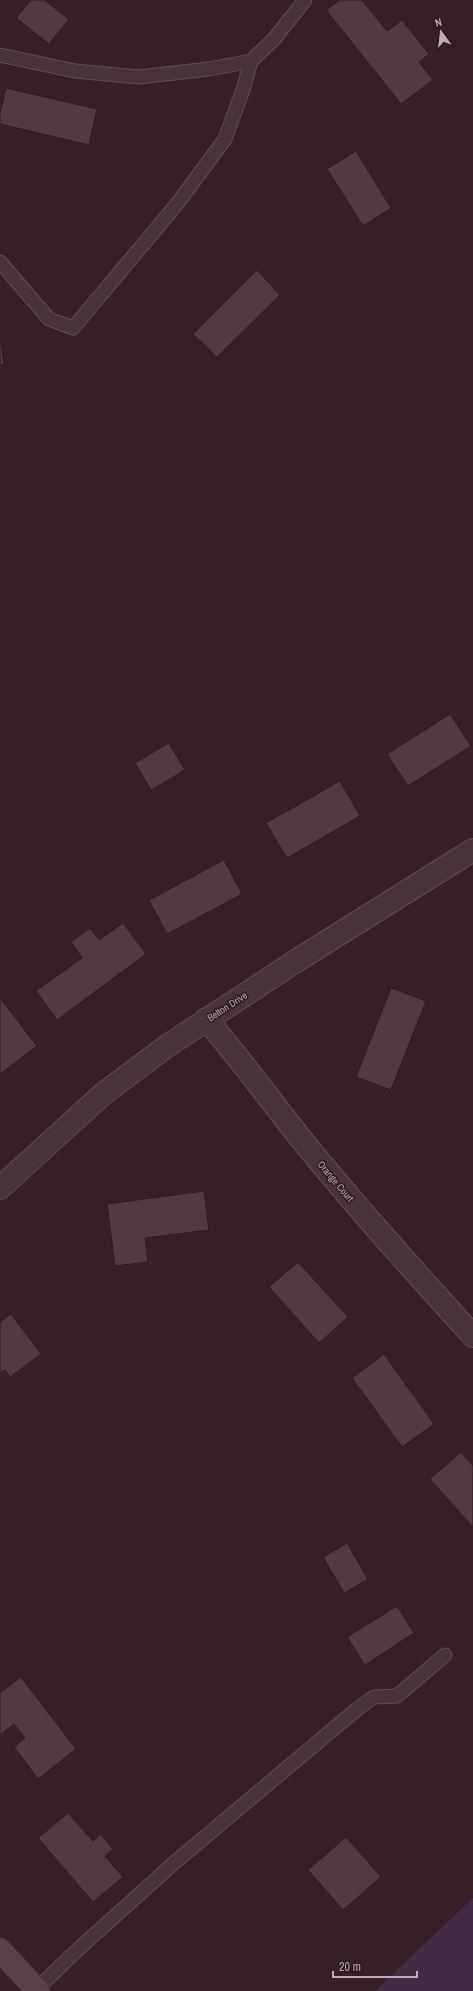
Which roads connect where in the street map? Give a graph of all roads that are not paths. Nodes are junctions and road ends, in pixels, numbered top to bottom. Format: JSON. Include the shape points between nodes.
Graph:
{"nodes":[{"id":1,"x":305,"y":0,"type":"edge"},
{"id":2,"x":0,"y":54,"type":"edge"},
{"id":3,"x":251,"y":61,"type":"junction"},
{"id":4,"x":0,"y":262,"type":"edge"},
{"id":5,"x":473,"y":850,"type":"edge"},
{"id":6,"x":206,"y":1019,"type":"junction"},
{"id":7,"x":0,"y":1188,"type":"edge"},
{"id":8,"x":473,"y":1336,"type":"edge"},
{"id":9,"x":445,"y":1654,"type":"dead end"},
{"id":10,"x":0,"y":1950,"type":"edge"},
{"id":11,"x":38,"y":1990,"type":"edge"}],
"edges":[{"from":1,"to":3,"type":"lane","via":[[274,39]]},
{"from":2,"to":3,"type":"lane","via":[[75,71],[138,77]]},
{"from":3,"to":4,"type":"lane","via":[[225,139],[177,204],[73,328],[49,319]]},
{"from":5,"to":6,"type":"street","name":"Belton Drive"},
{"from":6,"to":7,"type":"street","name":"Belton Drive","via":[[103,1094]]},
{"from":6,"to":8,"type":"street","name":"Orange Court","via":[[361,1211]]},
{"from":9,"to":11,"type":"lane","via":[[397,1696],[374,1697],[356,1710],[180,1858],[74,1953]]},
{"from":10,"to":11,"type":"street"}]}
